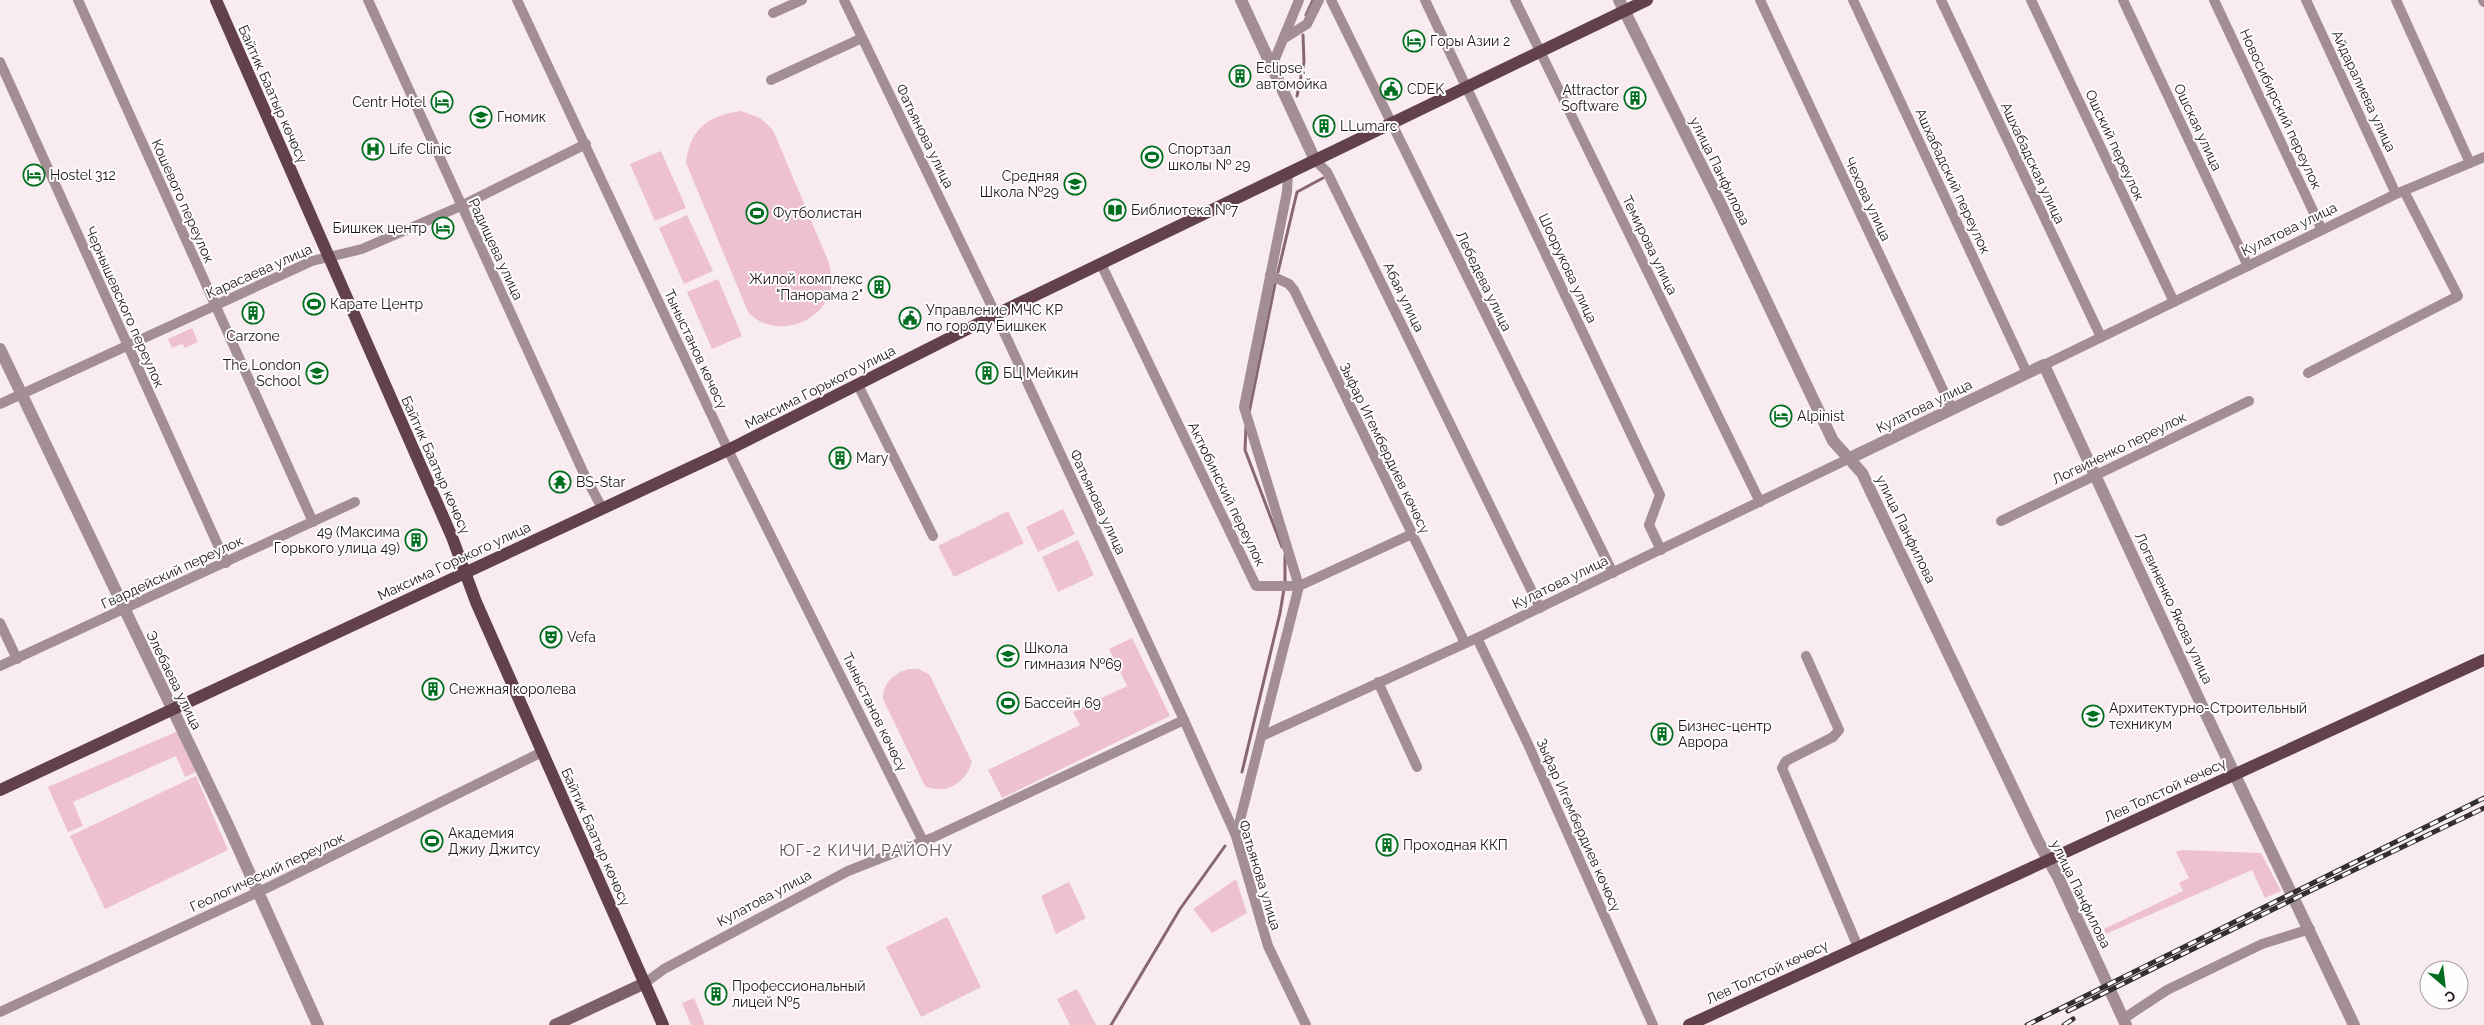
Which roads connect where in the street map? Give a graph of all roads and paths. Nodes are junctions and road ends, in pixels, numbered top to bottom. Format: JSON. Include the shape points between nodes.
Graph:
{"nodes":[{"id":1,"x":78,"y":0,"type":"edge"},
{"id":2,"x":216,"y":0,"type":"edge"},
{"id":3,"x":368,"y":0,"type":"edge"},
{"id":4,"x":517,"y":0,"type":"edge"},
{"id":5,"x":802,"y":0,"type":"edge"},
{"id":6,"x":844,"y":0,"type":"edge"},
{"id":7,"x":1241,"y":0,"type":"edge"},
{"id":8,"x":1300,"y":0,"type":"edge"},
{"id":9,"x":1319,"y":0,"type":"edge"},
{"id":10,"x":1331,"y":0,"type":"edge"},
{"id":11,"x":1425,"y":0,"type":"edge"},
{"id":12,"x":1515,"y":0,"type":"edge"},
{"id":13,"x":1648,"y":0,"type":"edge"},
{"id":14,"x":1760,"y":0,"type":"edge"},
{"id":15,"x":1853,"y":0,"type":"edge"},
{"id":16,"x":1941,"y":0,"type":"edge"},
{"id":17,"x":2031,"y":0,"type":"edge"},
{"id":18,"x":2123,"y":0,"type":"edge"},
{"id":19,"x":2214,"y":0,"type":"edge"},
{"id":20,"x":2306,"y":0,"type":"edge"},
{"id":21,"x":2396,"y":0,"type":"edge"},
{"id":22,"x":1621,"y":6,"type":"edge"},
{"id":23,"x":772,"y":13,"type":"dead end"},
{"id":24,"x":862,"y":38,"type":"junction"},
{"id":25,"x":1283,"y":39,"type":"junction"},
{"id":26,"x":1541,"y":52,"type":"junction"},
{"id":27,"x":0,"y":62,"type":"edge"},
{"id":28,"x":1272,"y":66,"type":"junction"},
{"id":29,"x":771,"y":80,"type":"dead end"},
{"id":30,"x":1468,"y":87,"type":"junction"},
{"id":31,"x":1391,"y":123,"type":"junction"},
{"id":32,"x":586,"y":144,"type":"junction"},
{"id":33,"x":2484,"y":158,"type":"edge"},
{"id":34,"x":1315,"y":160,"type":"junction"},
{"id":35,"x":2470,"y":163,"type":"junction"},
{"id":36,"x":1288,"y":173,"type":"junction"},
{"id":37,"x":2400,"y":193,"type":"junction"},
{"id":38,"x":461,"y":206,"type":"junction"},
{"id":39,"x":2322,"y":230,"type":"junction"},
{"id":40,"x":328,"y":256,"type":"junction"},
{"id":41,"x":1101,"y":264,"type":"junction"},
{"id":42,"x":2248,"y":266,"type":"junction"},
{"id":43,"x":1270,"y":275,"type":"junction"},
{"id":44,"x":2174,"y":302,"type":"junction"},
{"id":45,"x":215,"y":305,"type":"junction"},
{"id":46,"x":996,"y":315,"type":"junction"},
{"id":47,"x":2101,"y":337,"type":"junction"},
{"id":48,"x":128,"y":345,"type":"junction"},
{"id":49,"x":0,"y":349,"type":"edge"},
{"id":50,"x":2044,"y":365,"type":"junction"},
{"id":51,"x":2027,"y":373,"type":"junction"},
{"id":52,"x":2308,"y":373,"type":"dead end"},
{"id":53,"x":858,"y":385,"type":"junction"},
{"id":54,"x":20,"y":395,"type":"junction"},
{"id":55,"x":2249,"y":401,"type":"dead end"},
{"id":56,"x":0,"y":404,"type":"edge"},
{"id":57,"x":1952,"y":409,"type":"junction"},
{"id":58,"x":728,"y":450,"type":"junction"},
{"id":59,"x":1848,"y":459,"type":"junction"},
{"id":60,"x":2096,"y":475,"type":"junction"},
{"id":61,"x":355,"y":502,"type":"dead end"},
{"id":62,"x":1760,"y":502,"type":"junction"},
{"id":63,"x":602,"y":508,"type":"junction"},
{"id":64,"x":2001,"y":521,"type":"dead end"},
{"id":65,"x":313,"y":522,"type":"junction"},
{"id":66,"x":1412,"y":534,"type":"junction"},
{"id":67,"x":933,"y":536,"type":"dead end"},
{"id":68,"x":1661,"y":550,"type":"junction"},
{"id":69,"x":226,"y":563,"type":"junction"},
{"id":70,"x":466,"y":572,"type":"junction"},
{"id":71,"x":1613,"y":573,"type":"junction"},
{"id":72,"x":1299,"y":586,"type":"junction"},
{"id":73,"x":1540,"y":608,"type":"junction"},
{"id":74,"x":124,"y":610,"type":"junction"},
{"id":75,"x":0,"y":623,"type":"edge"},
{"id":76,"x":1477,"y":638,"type":"junction"},
{"id":77,"x":1465,"y":643,"type":"junction"},
{"id":78,"x":1806,"y":656,"type":"dead end"},
{"id":79,"x":17,"y":659,"type":"junction"},
{"id":80,"x":2484,"y":660,"type":"edge"},
{"id":81,"x":0,"y":666,"type":"edge"},
{"id":82,"x":1378,"y":682,"type":"junction"},
{"id":83,"x":171,"y":710,"type":"junction"},
{"id":84,"x":1184,"y":720,"type":"junction"},
{"id":85,"x":1262,"y":736,"type":"junction"},
{"id":86,"x":542,"y":752,"type":"junction"},
{"id":87,"x":1417,"y":767,"type":"dead end"},
{"id":88,"x":2235,"y":774,"type":"junction"},
{"id":89,"x":0,"y":790,"type":"edge"},
{"id":90,"x":1236,"y":836,"type":"junction"},
{"id":91,"x":923,"y":841,"type":"junction"},
{"id":92,"x":2048,"y":860,"type":"junction"},
{"id":93,"x":258,"y":893,"type":"junction"},
{"id":94,"x":2310,"y":929,"type":"junction"},
{"id":95,"x":1858,"y":947,"type":"junction"},
{"id":96,"x":644,"y":983,"type":"junction"},
{"id":97,"x":0,"y":1012,"type":"edge"},
{"id":98,"x":2124,"y":1022,"type":"edge"},
{"id":99,"x":318,"y":1025,"type":"edge"},
{"id":100,"x":554,"y":1025,"type":"edge"},
{"id":101,"x":663,"y":1025,"type":"edge"},
{"id":102,"x":1306,"y":1025,"type":"edge"},
{"id":103,"x":1653,"y":1025,"type":"edge"},
{"id":104,"x":1689,"y":1025,"type":"edge"},
{"id":105,"x":2354,"y":1025,"type":"edge"}],
"edges":[{"from":1,"to":45,"type":"street","name":"Кошевого переулок"},
{"from":2,"to":40,"type":"main road","name":"Байтик Баатыр көчөсү"},
{"from":3,"to":38,"type":"street","name":"Радищева улица"},
{"from":4,"to":32,"type":"street","name":"Тыныстанов көчөсү"},
{"from":5,"to":23,"type":"street"},
{"from":6,"to":24,"type":"street","name":"Фатьянова улица"},
{"from":7,"to":28,"type":"street","name":"Абая улица"},
{"from":8,"to":25,"type":"street"},
{"from":9,"to":25,"type":"street","via":[[1307,24]]},
{"from":10,"to":31,"type":"street","name":"Лебедева улица"},
{"from":11,"to":30,"type":"street","name":"Шоорукова улица"},
{"from":12,"to":26,"type":"street","name":"Темирова улица"},
{"from":13,"to":22,"type":"main road","name":"Максима Горького улица"},
{"from":14,"to":57,"type":"street","name":"Чехова улица"},
{"from":15,"to":51,"type":"street","name":"Ашхабадский переулок"},
{"from":16,"to":47,"type":"street","name":"Ашхабадская улица"},
{"from":17,"to":44,"type":"street","name":"Ошский переулок"},
{"from":18,"to":42,"type":"street","name":"Ошская улица"},
{"from":19,"to":39,"type":"street","name":"Новосибирский переулок"},
{"from":20,"to":37,"type":"street","name":"Айдаралиева улица"},
{"from":21,"to":35,"type":"street"},
{"from":22,"to":26,"type":"main road","name":"Максима Горького улица"},
{"from":22,"to":59,"type":"street","name":"улица Панфилова","via":[[1720,203],[1832,441]]},
{"from":24,"to":29,"type":"street"},
{"from":24,"to":46,"type":"street","name":"Фатьянова улица"},
{"from":25,"to":28,"type":"street"},
{"from":26,"to":30,"type":"main road","name":"Максима Горького улица"},
{"from":26,"to":62,"type":"street","name":"Темирова улица"},
{"from":27,"to":48,"type":"street","name":"Чернышевского переулок"},
{"from":28,"to":34,"type":"street","name":"Абая улица"},
{"from":30,"to":31,"type":"main road","name":"Максима Горького улица"},
{"from":30,"to":68,"type":"street","name":"Шоорукова улица","via":[[1660,495],[1649,525]]},
{"from":31,"to":34,"type":"main road","name":"Максима Горького улица"},
{"from":31,"to":71,"type":"street","name":"Лебедева улица"},
{"from":32,"to":38,"type":"street","name":"Карасаева улица"},
{"from":32,"to":58,"type":"street","name":"Тыныстанов көчөсү"},
{"from":33,"to":35,"type":"street","name":"Кулатова улица"},
{"from":34,"to":36,"type":"main road","name":"Максима Горького улица"},
{"from":34,"to":73,"type":"street","name":"Абая улица","via":[[1329,177]]},
{"from":35,"to":37,"type":"street","name":"Кулатова улица"},
{"from":36,"to":41,"type":"main road","name":"Максима Горького улица"},
{"from":36,"to":43,"type":"street"},
{"from":37,"to":39,"type":"street","name":"Кулатова улица"},
{"from":37,"to":52,"type":"street","name":"Айдаралиева улица","via":[[2458,296]]},
{"from":38,"to":40,"type":"street","name":"Карасаева улица","via":[[362,249]]},
{"from":38,"to":63,"type":"street","name":"Радищева улица"},
{"from":39,"to":42,"type":"street","name":"Кулатова улица"},
{"from":40,"to":45,"type":"street","name":"Карасаева улица"},
{"from":40,"to":70,"type":"main road","name":"Байтик Баатыр көчөсү"},
{"from":41,"to":46,"type":"main road","name":"Максима Горького улица"},
{"from":41,"to":72,"type":"street","name":"Актюбинский переулок","via":[[1256,586]]},
{"from":42,"to":44,"type":"street","name":"Кулатова улица"},
{"from":43,"to":66,"type":"street","name":"Зыфар Игембердиев көчөсү","via":[[1294,290]]},
{"from":43,"to":72,"type":"street","via":[[1244,407]]},
{"from":44,"to":47,"type":"street","name":"Кулатова улица"},
{"from":45,"to":48,"type":"street","name":"Карасаева улица"},
{"from":45,"to":65,"type":"street","name":"Кошевого переулок"},
{"from":46,"to":53,"type":"main road","name":"Максима Горького улица"},
{"from":46,"to":84,"type":"street","name":"Фатьянова улица"},
{"from":47,"to":50,"type":"street","name":"Кулатова улица"},
{"from":48,"to":54,"type":"street","name":"Карасаева улица"},
{"from":48,"to":69,"type":"street","name":"Чернышевского переулок"},
{"from":49,"to":54,"type":"street","name":"Элебаева улица"},
{"from":50,"to":51,"type":"street","name":"Кулатова улица"},
{"from":50,"to":60,"type":"street","name":"Логвиненко Якова улица"},
{"from":51,"to":57,"type":"street","name":"Кулатова улица"},
{"from":53,"to":58,"type":"main road","name":"Максима Горького улица"},
{"from":53,"to":67,"type":"street"},
{"from":54,"to":56,"type":"street","name":"Карасаева улица"},
{"from":54,"to":74,"type":"street","name":"Элебаева улица"},
{"from":55,"to":60,"type":"street","name":"Логвиненко переулок"},
{"from":57,"to":59,"type":"street","name":"Кулатова улица"},
{"from":58,"to":63,"type":"main road","name":"Максима Горького улица"},
{"from":58,"to":91,"type":"street","name":"Тыныстанов көчөсү"},
{"from":59,"to":62,"type":"street","name":"Кулатова улица"},
{"from":59,"to":92,"type":"street","name":"улица Панфилова","via":[[1862,473]]},
{"from":60,"to":64,"type":"street","name":"Логвиненко переулок"},
{"from":60,"to":88,"type":"street","name":"Логвиненко Якова улица"},
{"from":61,"to":65,"type":"street","name":"Гвардейский переулок"},
{"from":62,"to":68,"type":"street","name":"Кулатова улица"},
{"from":63,"to":70,"type":"main road","name":"Максима Горького улица"},
{"from":65,"to":69,"type":"street","name":"Гвардейский переулок"},
{"from":66,"to":72,"type":"street","name":"Актюбинский переулок"},
{"from":66,"to":77,"type":"street","name":"Зыфар Игембердиев көчөсү"},
{"from":68,"to":71,"type":"street","name":"Кулатова улица"},
{"from":69,"to":74,"type":"street","name":"Гвардейский переулок"},
{"from":70,"to":83,"type":"main road","name":"Максима Горького улица"},
{"from":70,"to":86,"type":"main road","name":"Байтик Баатыр көчөсү"},
{"from":71,"to":73,"type":"street","name":"Кулатова улица"},
{"from":72,"to":85,"type":"street"},
{"from":73,"to":76,"type":"street","name":"Кулатова улица"},
{"from":74,"to":79,"type":"street","name":"Гвардейский переулок"},
{"from":74,"to":83,"type":"street","name":"Элебаева улица"},
{"from":75,"to":79,"type":"street"},
{"from":76,"to":77,"type":"street","name":"Кулатова улица"},
{"from":76,"to":103,"type":"street","name":"Зыфар Игембердиев көчөсү"},
{"from":77,"to":82,"type":"street","name":"Кулатова улица"},
{"from":78,"to":95,"type":"street","via":[[1839,730],[1834,737],[1786,761],[1782,768]]},
{"from":79,"to":81,"type":"street","name":"Гвардейский переулок"},
{"from":80,"to":88,"type":"main road","name":"Лев Толстой көчөсү"},
{"from":82,"to":85,"type":"street","name":"Кулатова улица"},
{"from":82,"to":87,"type":"street"},
{"from":83,"to":89,"type":"main road","name":"Максима Горького улица"},
{"from":83,"to":93,"type":"street","name":"Элебаева улица"},
{"from":84,"to":90,"type":"street","name":"Фатьянова улица"},
{"from":84,"to":91,"type":"street","name":"Кулатова улица"},
{"from":85,"to":90,"type":"street"},
{"from":86,"to":93,"type":"street","name":"Геологический переулок"},
{"from":86,"to":96,"type":"main road","name":"Байтик Баатыр көчөсү"},
{"from":88,"to":92,"type":"main road","name":"Лев Толстой көчөсү"},
{"from":88,"to":94,"type":"street","name":"Логвиненко Якова улица"},
{"from":90,"to":102,"type":"street","name":"Фатьянова улица","via":[[1268,946]]},
{"from":91,"to":96,"type":"street","name":"Кулатова улица","via":[[832,879],[664,969]]},
{"from":92,"to":95,"type":"main road","name":"Лев Толстой көчөсү"},
{"from":92,"to":98,"type":"street","name":"улица Панфилова"},
{"from":93,"to":97,"type":"street","name":"Геологический переулок"},
{"from":93,"to":99,"type":"street","name":"Элебаева улица"},
{"from":94,"to":98,"type":"street","via":[[2262,944],[2167,990]]},
{"from":94,"to":105,"type":"street","name":"Логвиненко Якова улица"},
{"from":95,"to":104,"type":"main road","name":"Лев Толстой көчөсү"},
{"from":96,"to":100,"type":"main road","name":"Кулатова улица"},
{"from":96,"to":101,"type":"main road","name":"Байтик Баатыр көчөсү"}]}
